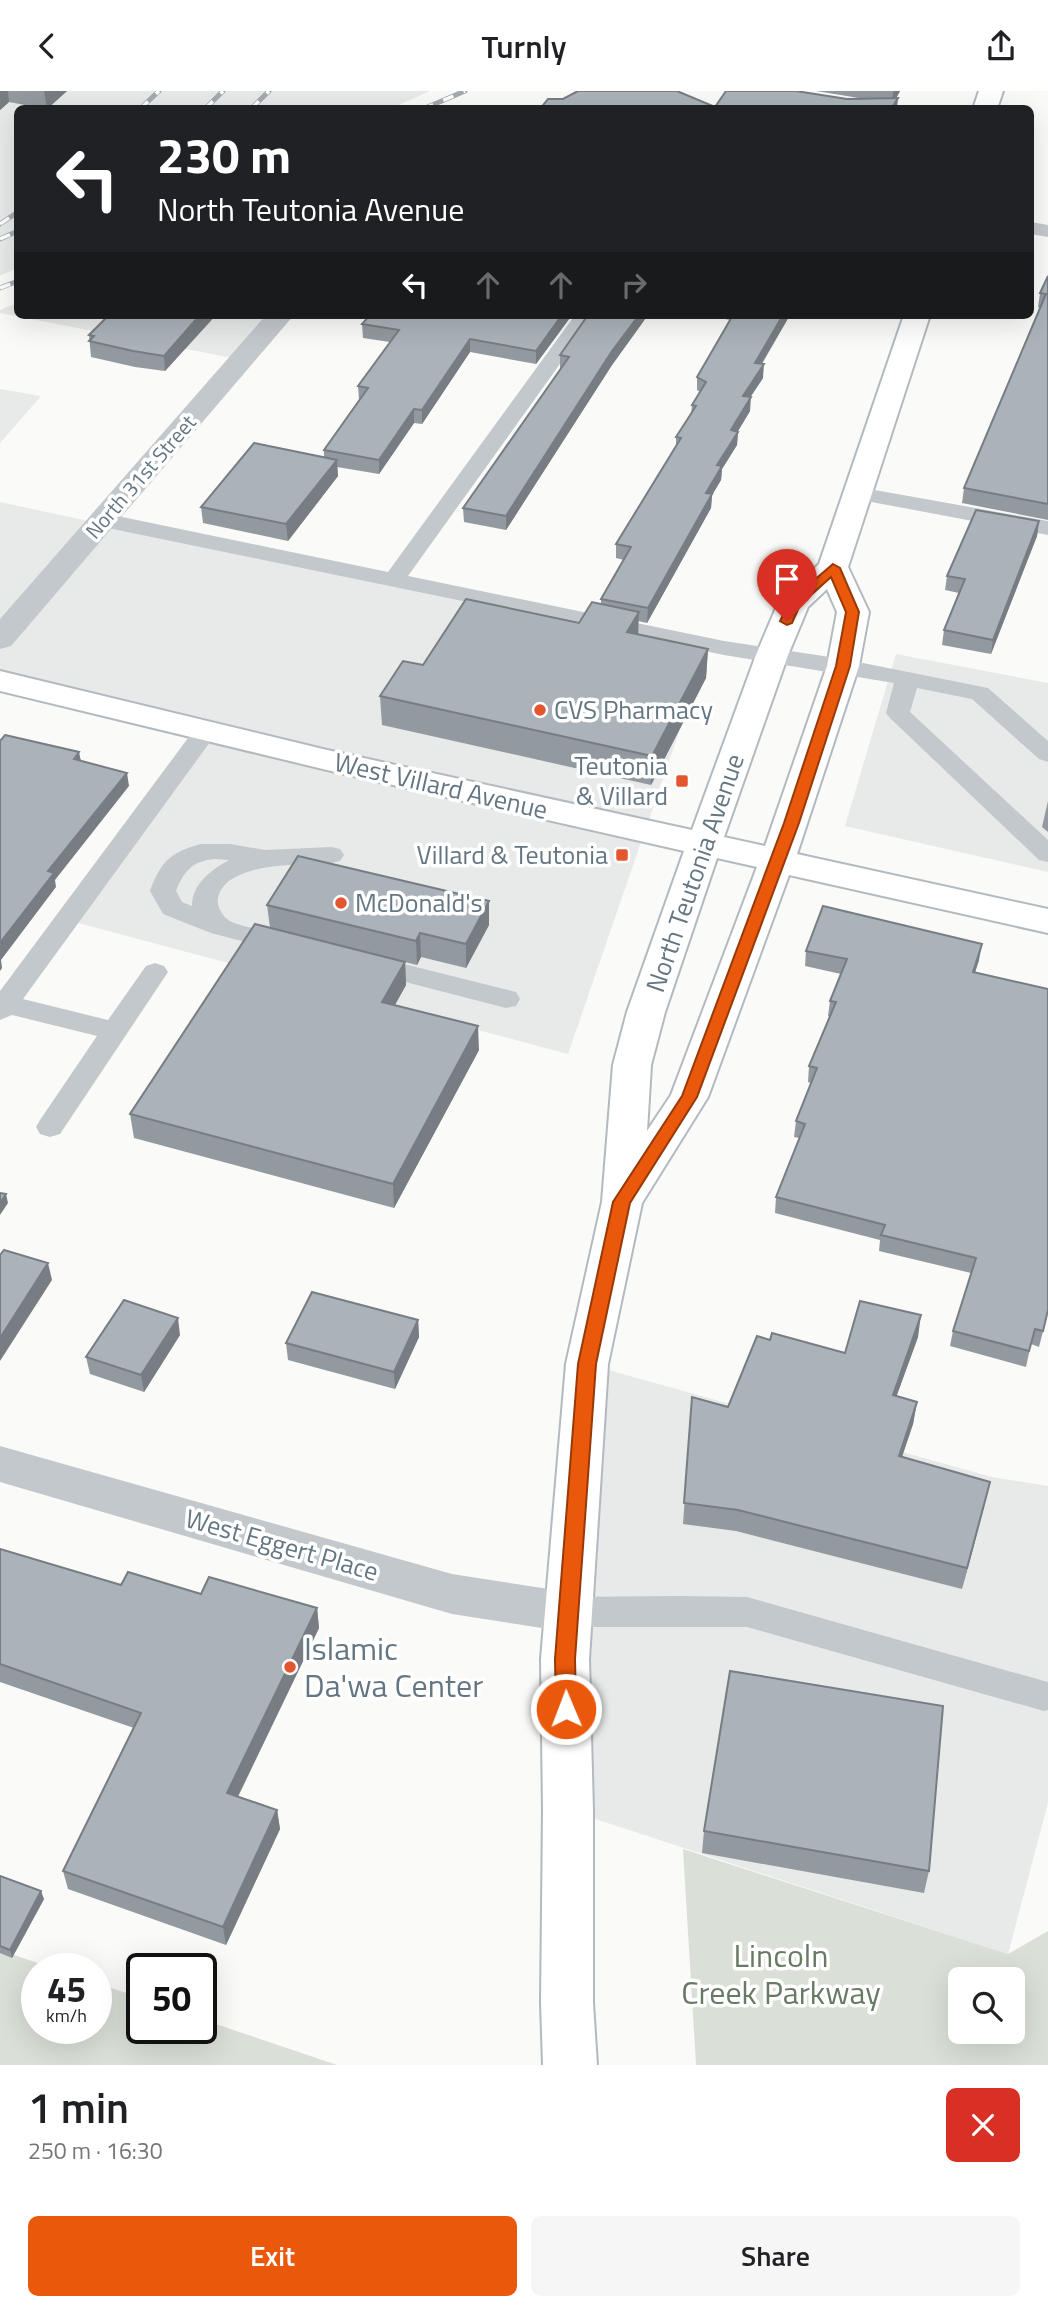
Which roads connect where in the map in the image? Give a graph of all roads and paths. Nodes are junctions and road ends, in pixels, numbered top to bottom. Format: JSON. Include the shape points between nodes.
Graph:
{"nodes":[{"id":1,"x":278,"y":319,"type":"edge"},
{"id":2,"x":581,"y":319,"type":"edge"},
{"id":3,"x":916,"y":319,"type":"edge"},
{"id":4,"x":858,"y":493,"type":"junction"},
{"id":5,"x":103,"y":520,"type":"junction"},
{"id":6,"x":1048,"y":528,"type":"edge"},
{"id":7,"x":833,"y":568,"type":"junction"},
{"id":8,"x":394,"y":580,"type":"junction"},
{"id":9,"x":0,"y":639,"type":"edge"},
{"id":10,"x":772,"y":655,"type":"junction"},
{"id":11,"x":843,"y":666,"type":"junction"},
{"id":12,"x":907,"y":679,"type":"junction"},
{"id":13,"x":0,"y":681,"type":"edge"},
{"id":14,"x":206,"y":731,"type":"junction"},
{"id":15,"x":1048,"y":754,"type":"edge"},
{"id":16,"x":704,"y":844,"type":"junction"},
{"id":17,"x":1048,"y":854,"type":"edge"},
{"id":18,"x":331,"y":855,"type":"dead end"},
{"id":19,"x":266,"y":858,"type":"junction"},
{"id":20,"x":778,"y":860,"type":"junction"},
{"id":21,"x":1048,"y":921,"type":"edge"},
{"id":22,"x":220,"y":927,"type":"junction"},
{"id":23,"x":311,"y":950,"type":"edge"},
{"id":24,"x":350,"y":960,"type":"edge"},
{"id":25,"x":155,"y":972,"type":"dead end"},
{"id":26,"x":506,"y":999,"type":"dead end"},
{"id":27,"x":3,"y":1007,"type":"edge"},
{"id":28,"x":114,"y":1031,"type":"junction"},
{"id":29,"x":50,"y":1127,"type":"dead end"},
{"id":30,"x":622,"y":1202,"type":"junction"},
{"id":31,"x":0,"y":1464,"type":"edge"},
{"id":32,"x":568,"y":1612,"type":"junction"},
{"id":33,"x":1044,"y":1696,"type":"dead end"},
{"id":34,"x":570,"y":2065,"type":"edge"}],
"edges":[{"from":1,"to":5,"type":"street","name":"North 31st Street"},
{"from":2,"to":8,"type":"lane"},
{"from":3,"to":4,"type":"main road","name":"North Teutonia Avenue"},
{"from":4,"to":6,"type":"lane"},
{"from":4,"to":7,"type":"main road","name":"North Teutonia Avenue"},
{"from":5,"to":8,"type":"lane"},
{"from":5,"to":9,"type":"street","name":"North 31st Street"},
{"from":7,"to":10,"type":"main road","name":"North Teutonia Avenue","via":[[794,603]]},
{"from":7,"to":11,"type":"main road","name":"North Teutonia Avenue","via":[[853,612]]},
{"from":8,"to":10,"type":"lane"},
{"from":10,"to":11,"type":"lane"},
{"from":10,"to":16,"type":"main road","name":"North Teutonia Avenue"},
{"from":11,"to":12,"type":"lane"},
{"from":11,"to":20,"type":"main road","name":"North Teutonia Avenue"},
{"from":12,"to":15,"type":"lane","via":[[979,693]]},
{"from":12,"to":17,"type":"lane","via":[[898,713]]},
{"from":13,"to":14,"type":"main road","name":"West Villard Avenue"},
{"from":14,"to":16,"type":"main road","name":"West Villard Avenue"},
{"from":14,"to":27,"type":"lane"},
{"from":16,"to":20,"type":"main road","name":"West Villard Avenue"},
{"from":16,"to":30,"type":"main road","name":"North Teutonia Avenue","via":[[632,1065]]},
{"from":18,"to":19,"type":"lane"},
{"from":19,"to":22,"type":"lane","via":[[228,871],[205,895],[205,908]]},
{"from":19,"to":22,"type":"lane","via":[[221,850],[195,853],[166,877],[163,891],[172,908]]},
{"from":20,"to":21,"type":"main road","name":"West Villard Avenue"},
{"from":20,"to":30,"type":"main road","name":"North Teutonia Avenue","via":[[689,1097]]},
{"from":22,"to":23,"type":"lane"},
{"from":24,"to":26,"type":"lane"},
{"from":25,"to":28,"type":"lane"},
{"from":27,"to":28,"type":"lane"},
{"from":28,"to":29,"type":"lane"},
{"from":30,"to":32,"type":"main road","name":"North Teutonia Avenue","via":[[587,1364]]},
{"from":31,"to":32,"type":"street","name":"West Eggert Place","via":[[452,1594]]},
{"from":32,"to":33,"type":"lane","via":[[747,1612]]},
{"from":32,"to":34,"type":"main road","name":"North Teutonia Avenue"}]}
